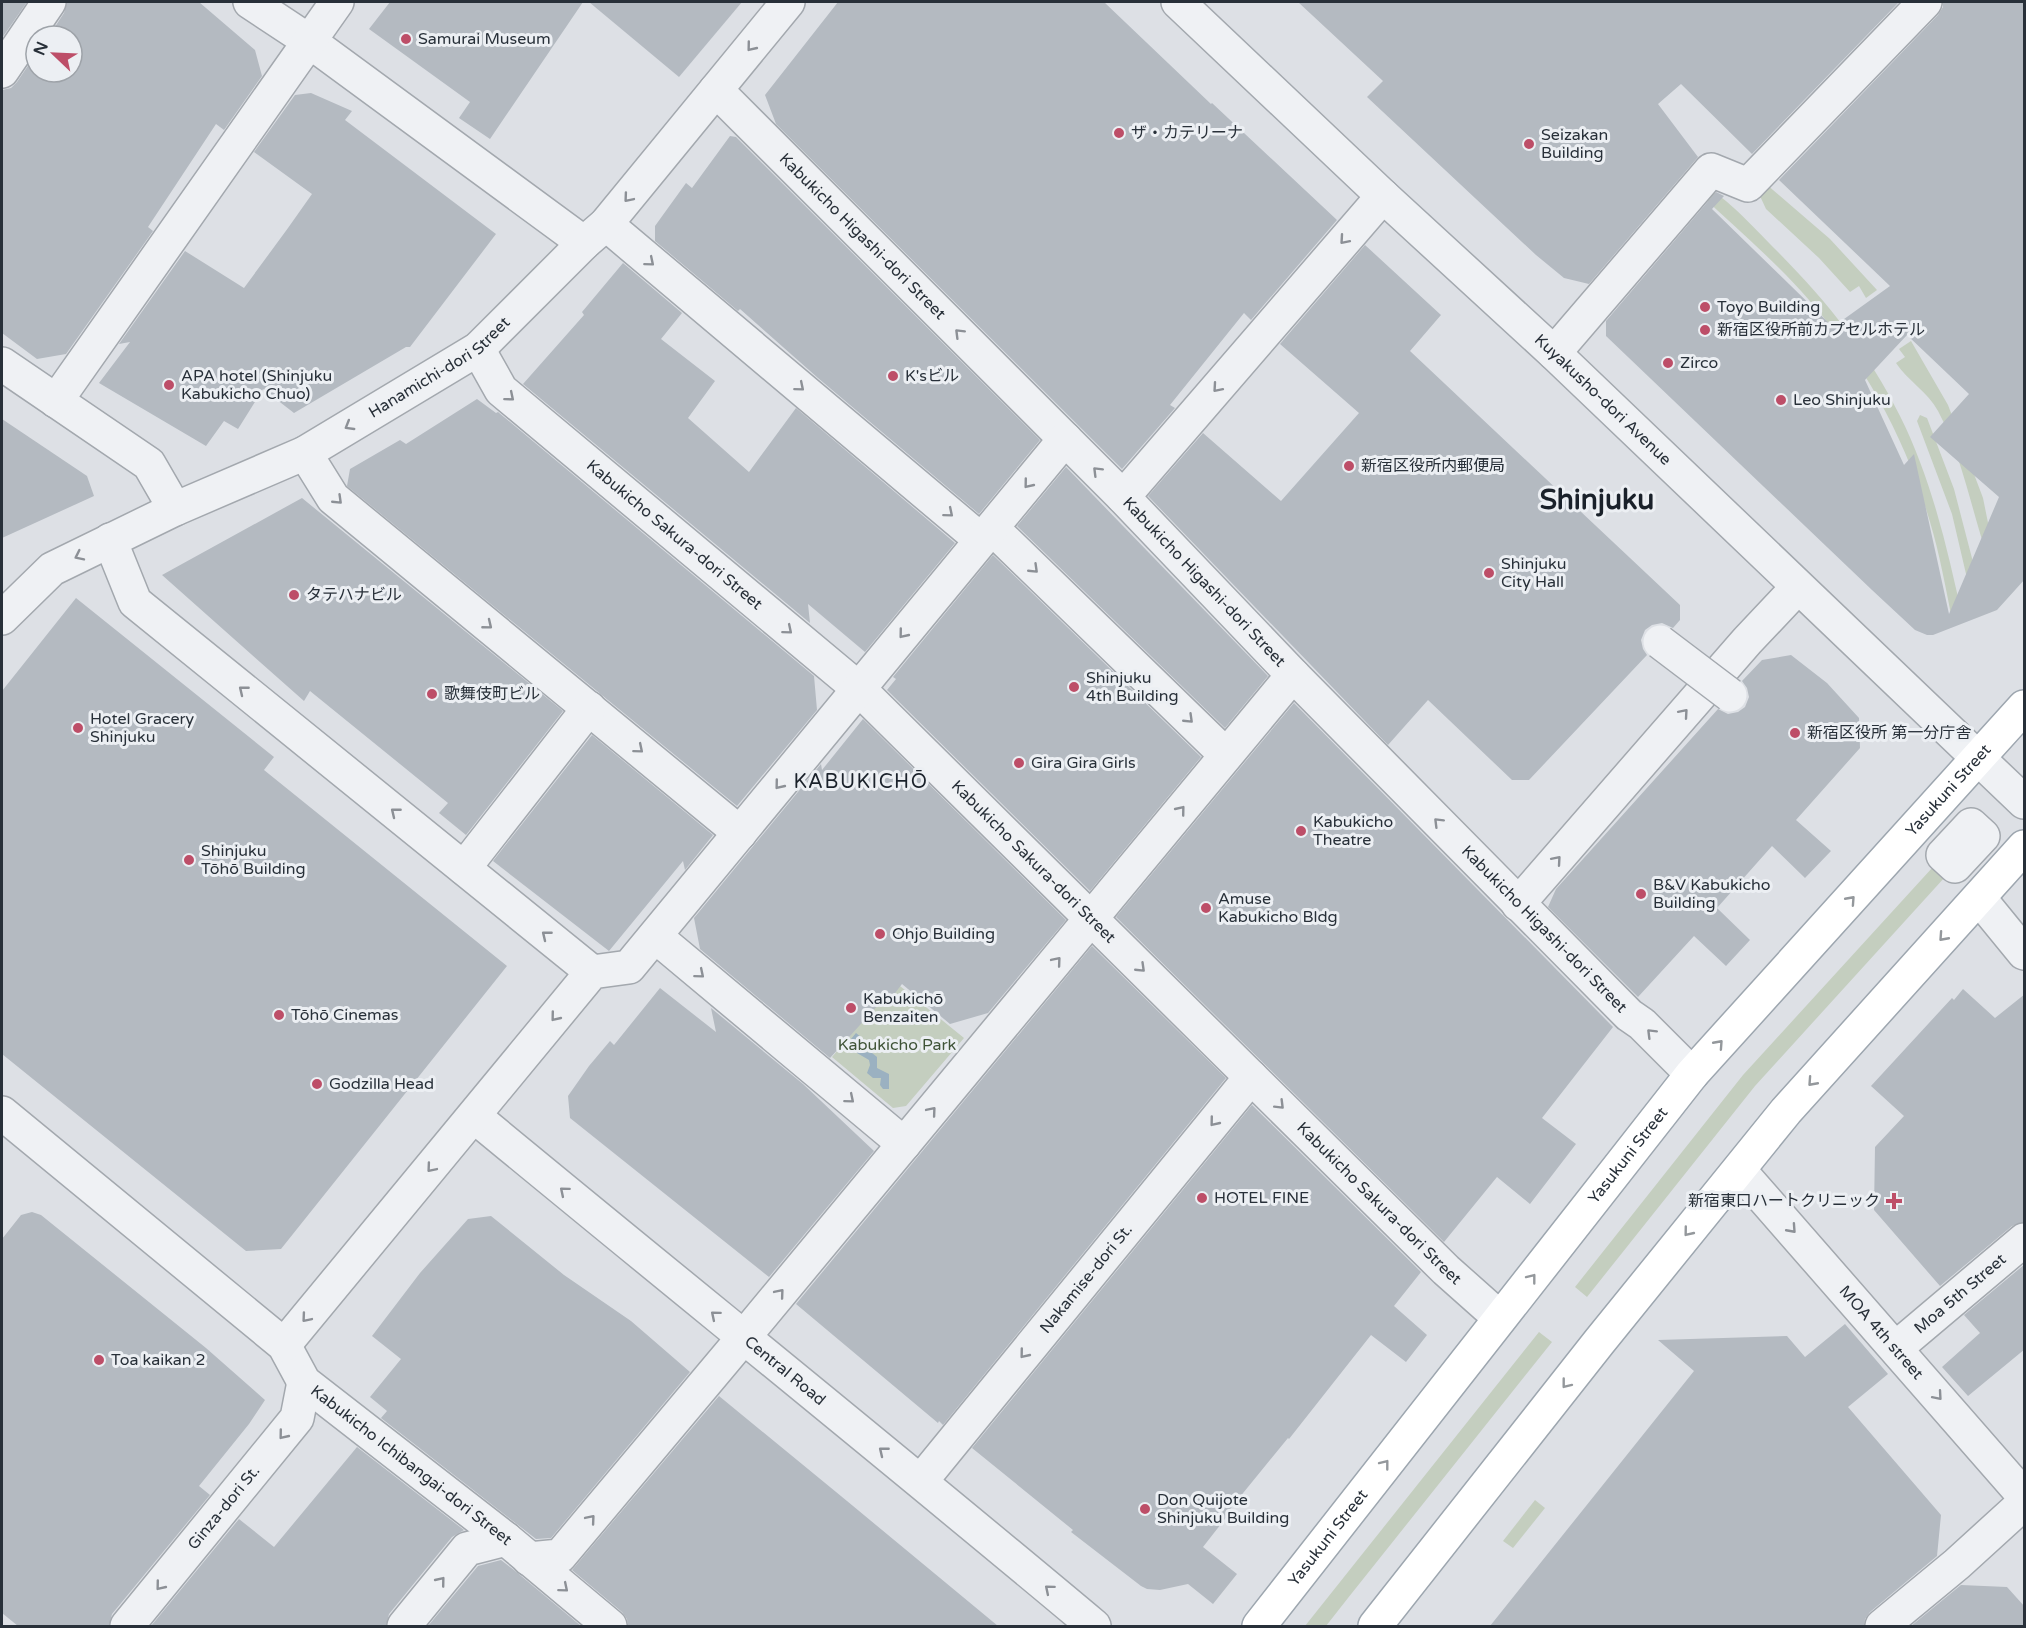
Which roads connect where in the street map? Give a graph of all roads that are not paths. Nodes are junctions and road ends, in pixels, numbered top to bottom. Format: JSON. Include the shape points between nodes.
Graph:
{"nodes":[{"id":1,"x":49,"y":2,"type":"edge"},
{"id":2,"x":250,"y":2,"type":"edge"},
{"id":3,"x":337,"y":2,"type":"edge"},
{"id":4,"x":788,"y":2,"type":"edge"},
{"id":5,"x":1178,"y":2,"type":"edge"},
{"id":6,"x":1925,"y":2,"type":"edge"},
{"id":7,"x":309,"y":41,"type":"junction"},
{"id":8,"x":2,"y":71,"type":"edge"},
{"id":9,"x":716,"y":90,"type":"junction"},
{"id":10,"x":1383,"y":196,"type":"junction"},
{"id":11,"x":595,"y":233,"type":"junction"},
{"id":12,"x":478,"y":349,"type":"junction"},
{"id":13,"x":1554,"y":352,"type":"junction"},
{"id":14,"x":2,"y":364,"type":"edge"},
{"id":15,"x":56,"y":400,"type":"junction"},
{"id":16,"x":1065,"y":439,"type":"junction"},
{"id":17,"x":305,"y":453,"type":"junction"},
{"id":18,"x":1123,"y":497,"type":"junction"},
{"id":19,"x":175,"y":509,"type":"junction"},
{"id":20,"x":987,"y":534,"type":"junction"},
{"id":21,"x":110,"y":540,"type":"junction"},
{"id":22,"x":1798,"y":587,"type":"junction"},
{"id":23,"x":2,"y":618,"type":"edge"},
{"id":24,"x":1660,"y":642,"type":"dead end"},
{"id":25,"x":1293,"y":675,"type":"junction"},
{"id":26,"x":859,"y":688,"type":"junction"},
{"id":27,"x":1730,"y":695,"type":"dead end"},
{"id":28,"x":2025,"y":707,"type":"edge"},
{"id":29,"x":589,"y":708,"type":"junction"},
{"id":30,"x":1226,"y":755,"type":"junction"},
{"id":31,"x":1979,"y":759,"type":"junction"},
{"id":32,"x":2025,"y":802,"type":"edge"},
{"id":33,"x":740,"y":833,"type":"junction"},
{"id":34,"x":2025,"y":847,"type":"edge"},
{"id":35,"x":464,"y":868,"type":"junction"},
{"id":36,"x":1979,"y":898,"type":"junction"},
{"id":37,"x":1518,"y":904,"type":"junction"},
{"id":38,"x":1091,"y":920,"type":"junction"},
{"id":39,"x":655,"y":936,"type":"junction"},
{"id":40,"x":2025,"y":953,"type":"edge"},
{"id":41,"x":592,"y":972,"type":"junction"},
{"id":42,"x":1692,"y":1074,"type":"junction"},
{"id":43,"x":1251,"y":1077,"type":"junction"},
{"id":44,"x":2,"y":1113,"type":"edge"},
{"id":45,"x":474,"y":1116,"type":"junction"},
{"id":46,"x":904,"y":1144,"type":"junction"},
{"id":47,"x":1739,"y":1170,"type":"junction"},
{"id":48,"x":2025,"y":1240,"type":"edge"},
{"id":49,"x":1500,"y":1318,"type":"junction"},
{"id":50,"x":743,"y":1338,"type":"junction"},
{"id":51,"x":284,"y":1345,"type":"junction"},
{"id":52,"x":1896,"y":1348,"type":"junction"},
{"id":53,"x":304,"y":1382,"type":"junction"},
{"id":54,"x":921,"y":1481,"type":"junction"},
{"id":55,"x":2025,"y":1496,"type":"edge"},
{"id":56,"x":2025,"y":1503,"type":"edge"},
{"id":57,"x":517,"y":1549,"type":"junction"},
{"id":58,"x":127,"y":1626,"type":"edge"},
{"id":59,"x":404,"y":1626,"type":"edge"},
{"id":60,"x":610,"y":1626,"type":"edge"},
{"id":61,"x":1094,"y":1626,"type":"edge"},
{"id":62,"x":1259,"y":1626,"type":"edge"},
{"id":63,"x":1375,"y":1626,"type":"edge"},
{"id":64,"x":1882,"y":1626,"type":"edge"}],
"edges":[{"from":1,"to":8,"type":"street"},
{"from":2,"to":7,"type":"street"},
{"from":3,"to":7,"type":"street"},
{"from":4,"to":9,"type":"street","name":"Hanamichi-dori Street","one_way":true},
{"from":5,"to":10,"type":"street","name":"Kuyakusho-dori Avenue"},
{"from":6,"to":13,"type":"street","via":[[1748,185],[1710,170]]},
{"from":7,"to":11,"type":"street"},
{"from":7,"to":15,"type":"street"},
{"from":9,"to":11,"type":"street","name":"Hanamichi-dori Street","one_way":true},
{"from":16,"to":9,"type":"street","name":"Kabukicho Higashi-dori Street","one_way":true},
{"from":10,"to":13,"type":"street","name":"Kuyakusho-dori Avenue"},
{"from":10,"to":18,"type":"street","one_way":true},
{"from":11,"to":12,"type":"street","name":"Hanamichi-dori Street"},
{"from":11,"to":20,"type":"street","one_way":true},
{"from":12,"to":17,"type":"street","name":"Hanamichi-dori Street","one_way":true},
{"from":12,"to":26,"type":"street","name":"Kabukicho Sakura-dori Street","one_way":true,"via":[[501,390]]},
{"from":13,"to":22,"type":"street","name":"Kuyakusho-dori Avenue"},
{"from":14,"to":15,"type":"street"},
{"from":15,"to":19,"type":"street","via":[[149,464]]},
{"from":18,"to":16,"type":"street","name":"Kabukicho Higashi-dori Street","one_way":true},
{"from":16,"to":20,"type":"street","one_way":true},
{"from":17,"to":19,"type":"street","name":"Hanamichi-dori Street"},
{"from":17,"to":29,"type":"street","one_way":true,"via":[[333,498]]},
{"from":18,"to":25,"type":"street","name":"Kabukicho Higashi-dori Street"},
{"from":19,"to":21,"type":"street","name":"Hanamichi-dori Street"},
{"from":20,"to":26,"type":"street","one_way":true},
{"from":20,"to":30,"type":"street","one_way":true},
{"from":21,"to":23,"type":"street","name":"Hanamichi-dori Street","one_way":true,"via":[[52,569]]},
{"from":35,"to":21,"type":"street","one_way":true,"via":[[135,602]]},
{"from":22,"to":31,"type":"street","name":"Kuyakusho-dori Avenue"},
{"from":37,"to":22,"type":"street","one_way":true},
{"from":24,"to":27,"type":"street","bridge":true},
{"from":25,"to":30,"type":"street"},
{"from":37,"to":25,"type":"street","name":"Kabukicho Higashi-dori Street","one_way":true},
{"from":26,"to":33,"type":"street","one_way":true},
{"from":26,"to":38,"type":"street","name":"Kabukicho Sakura-dori Street"},
{"from":28,"to":31,"type":"main road","name":"Yasukuni Street"},
{"from":29,"to":33,"type":"street","one_way":true},
{"from":29,"to":35,"type":"street"},
{"from":38,"to":30,"type":"street","one_way":true},
{"from":31,"to":32,"type":"street","name":"Kuyakusho-dori Avenue"},
{"from":42,"to":31,"type":"main road","name":"Yasukuni Street","one_way":true},
{"from":33,"to":39,"type":"street"},
{"from":34,"to":36,"type":"main road"},
{"from":41,"to":35,"type":"street","one_way":true},
{"from":36,"to":40,"type":"street"},
{"from":36,"to":47,"type":"main road","one_way":true,"via":[[1786,1111]]},
{"from":42,"to":37,"type":"street","name":"Kabukicho Higashi-dori Street","one_way":true},
{"from":38,"to":43,"type":"street","name":"Kabukicho Sakura-dori Street","one_way":true},
{"from":46,"to":38,"type":"street","one_way":true},
{"from":39,"to":41,"type":"street","via":[[629,967]]},
{"from":39,"to":46,"type":"street","one_way":true},
{"from":41,"to":45,"type":"street","one_way":true},
{"from":49,"to":42,"type":"main road","name":"Yasukuni Street","one_way":true},
{"from":43,"to":49,"type":"street","name":"Kabukicho Sakura-dori Street","one_way":true,"via":[[1446,1270]]},
{"from":43,"to":54,"type":"street","name":"Nakamise-dori St.","one_way":true},
{"from":44,"to":51,"type":"street","name":"Kabukicho Ichibangai-dori Street"},
{"from":50,"to":45,"type":"street","name":"Central Road","one_way":true},
{"from":45,"to":51,"type":"street","one_way":true},
{"from":50,"to":46,"type":"street","one_way":true},
{"from":47,"to":52,"type":"street","name":"MOA 4th street","one_way":true},
{"from":47,"to":63,"type":"main road","one_way":true},
{"from":48,"to":52,"type":"street","name":"Moa 5th Street"},
{"from":62,"to":49,"type":"main road","name":"Yasukuni Street","one_way":true},
{"from":54,"to":50,"type":"street","name":"Central Road","one_way":true},
{"from":57,"to":50,"type":"street","one_way":true,"via":[[560,1556]]},
{"from":51,"to":53,"type":"street","name":"Kabukicho Ichibangai-dori Street"},
{"from":52,"to":55,"type":"street","name":"MOA 4th street","one_way":true},
{"from":53,"to":57,"type":"street","name":"Kabukicho Ichibangai-dori Street"},
{"from":53,"to":58,"type":"street","name":"Ginza-dori St.","one_way":true,"via":[[297,1418]]},
{"from":61,"to":54,"type":"street","name":"Central Road","one_way":true},
{"from":56,"to":64,"type":"street"},
{"from":59,"to":57,"type":"street","one_way":true,"via":[[467,1549]]},
{"from":57,"to":60,"type":"street","name":"Kabukicho Ichibangai-dori Street","one_way":true}]}
